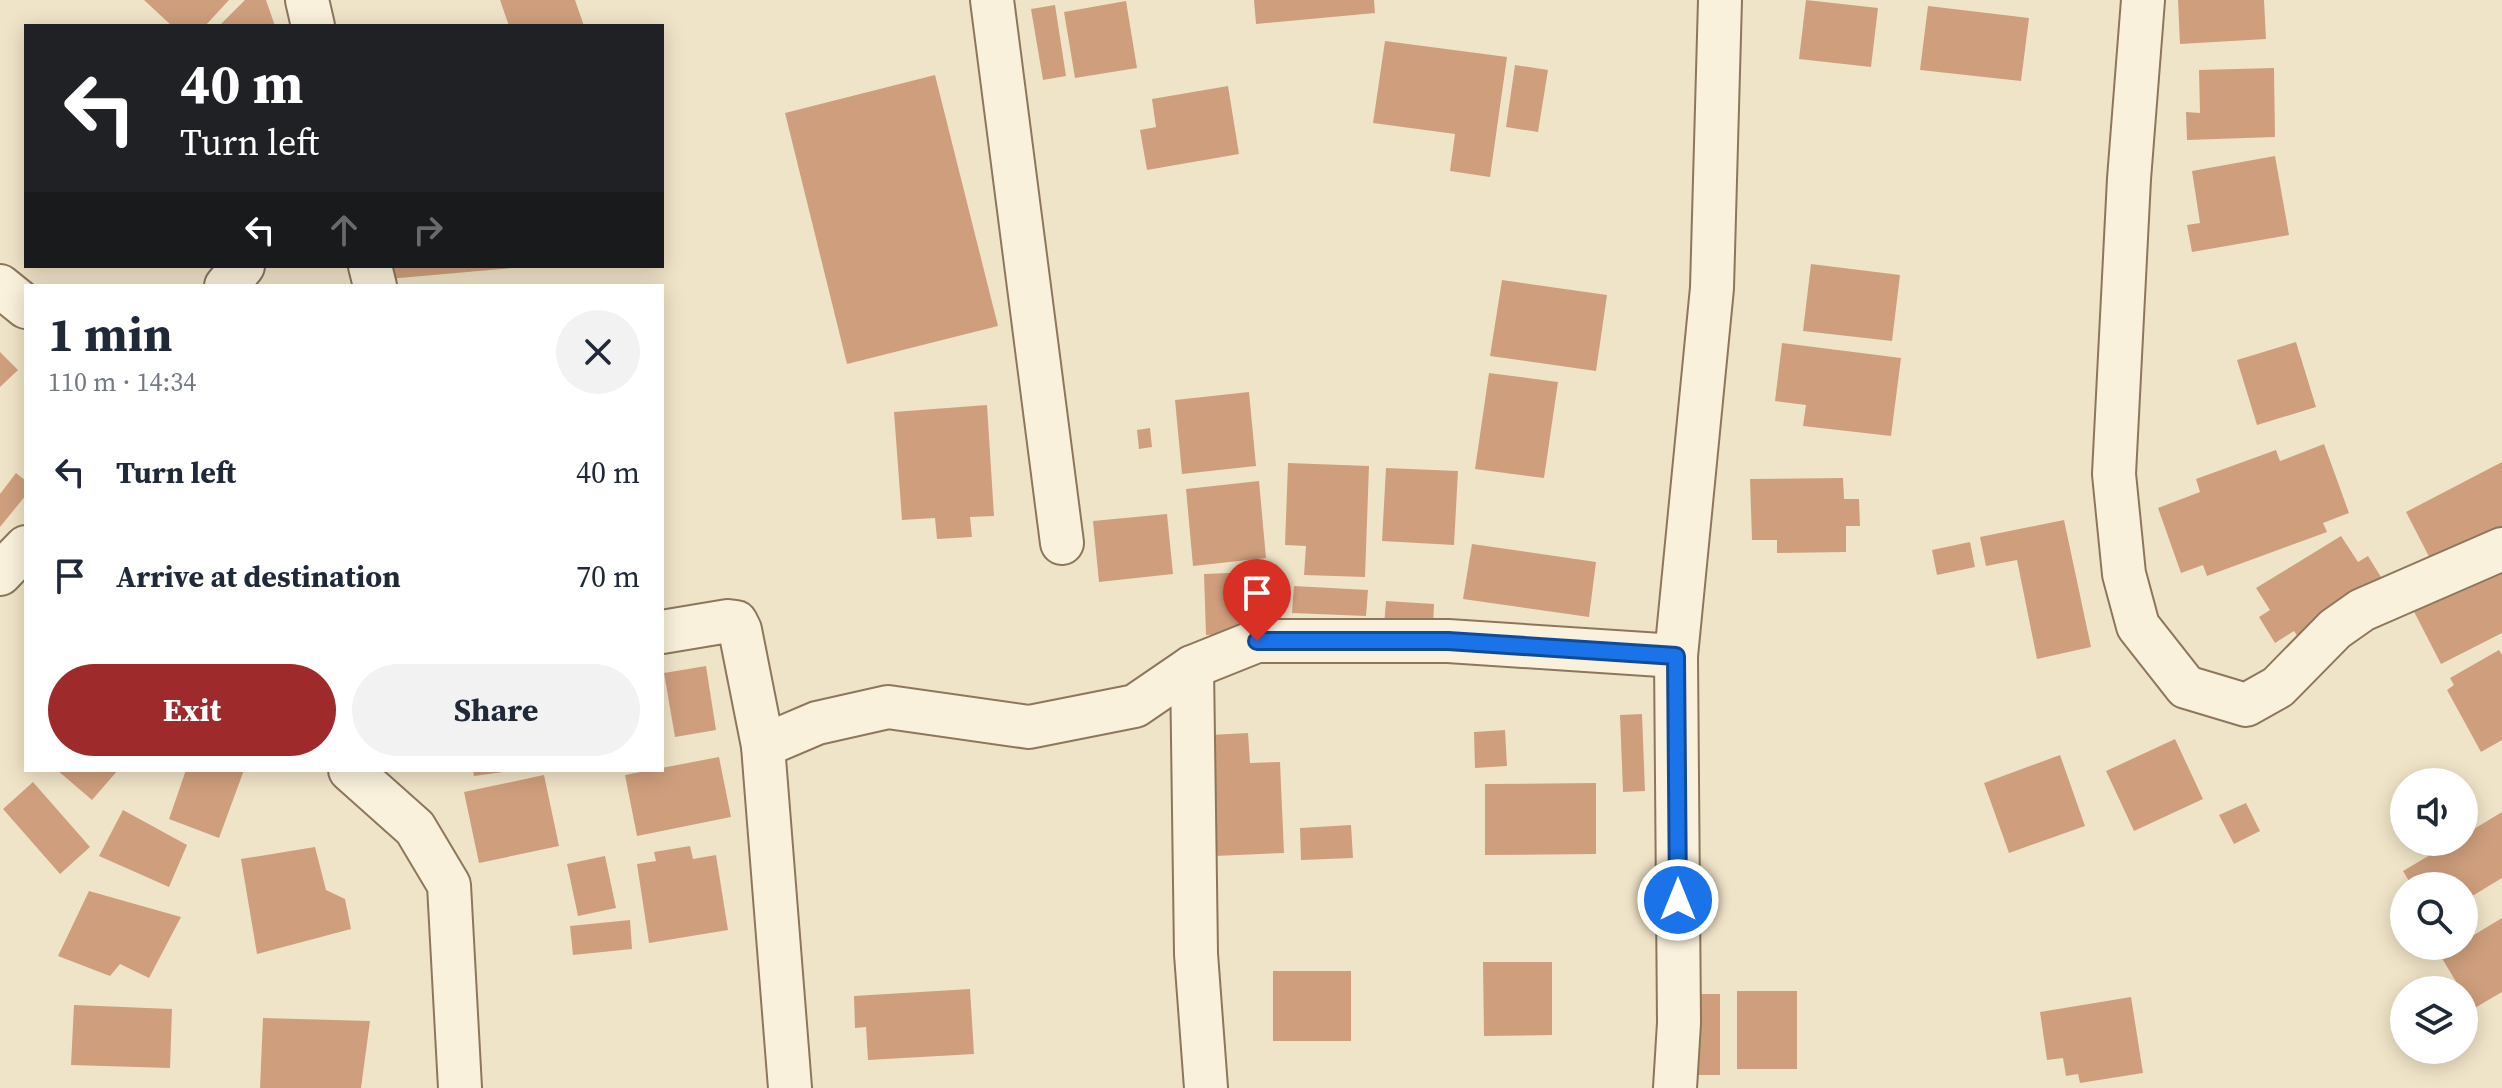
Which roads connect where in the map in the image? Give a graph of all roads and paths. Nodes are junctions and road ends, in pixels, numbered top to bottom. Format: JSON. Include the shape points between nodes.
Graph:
{"nodes":[{"id":1,"x":307,"y":0,"type":"edge"},
{"id":2,"x":992,"y":0,"type":"edge"},
{"id":3,"x":1720,"y":0,"type":"edge"},
{"id":4,"x":2143,"y":0,"type":"edge"},
{"id":5,"x":313,"y":24,"type":"edge"},
{"id":6,"x":241,"y":268,"type":"edge"},
{"id":7,"x":228,"y":284,"type":"edge"},
{"id":8,"x":0,"y":286,"type":"edge"},
{"id":9,"x":24,"y":305,"type":"edge"},
{"id":10,"x":1062,"y":543,"type":"dead end"},
{"id":11,"x":24,"y":549,"type":"edge"},
{"id":12,"x":2502,"y":549,"type":"edge"},
{"id":13,"x":0,"y":574,"type":"edge"},
{"id":14,"x":664,"y":632,"type":"edge"},
{"id":15,"x":1676,"y":656,"type":"junction"},
{"id":16,"x":1192,"y":667,"type":"junction"},
{"id":17,"x":763,"y":746,"type":"junction"},
{"id":18,"x":352,"y":772,"type":"edge"},
{"id":19,"x":460,"y":1088,"type":"edge"},
{"id":20,"x":790,"y":1088,"type":"edge"},
{"id":21,"x":1206,"y":1088,"type":"edge"},
{"id":22,"x":1675,"y":1088,"type":"edge"}],
"edges":[{"from":1,"to":5,"type":"street"},
{"from":2,"to":10,"type":"street"},
{"from":3,"to":15,"type":"street","via":[[1712,288]]},
{"from":4,"to":12,"type":"street","via":[[2114,474],[2124,574],[2138,626],[2186,687],[2246,705],[2278,687],[2335,629],[2362,610]]},
{"from":6,"to":7,"type":"street"},
{"from":8,"to":9,"type":"street"},
{"from":11,"to":13,"type":"street"},
{"from":14,"to":17,"type":"street","via":[[736,622]]},
{"from":15,"to":16,"type":"street","via":[[1448,641],[1257,641]]},
{"from":15,"to":22,"type":"street"},
{"from":16,"to":17,"type":"street","via":[[1135,706],[1029,727],[888,707],[817,723]]},
{"from":16,"to":21,"type":"street","via":[[1196,954]]},
{"from":17,"to":20,"type":"street"},
{"from":18,"to":19,"type":"street","via":[[415,828],[449,885]]}]}
